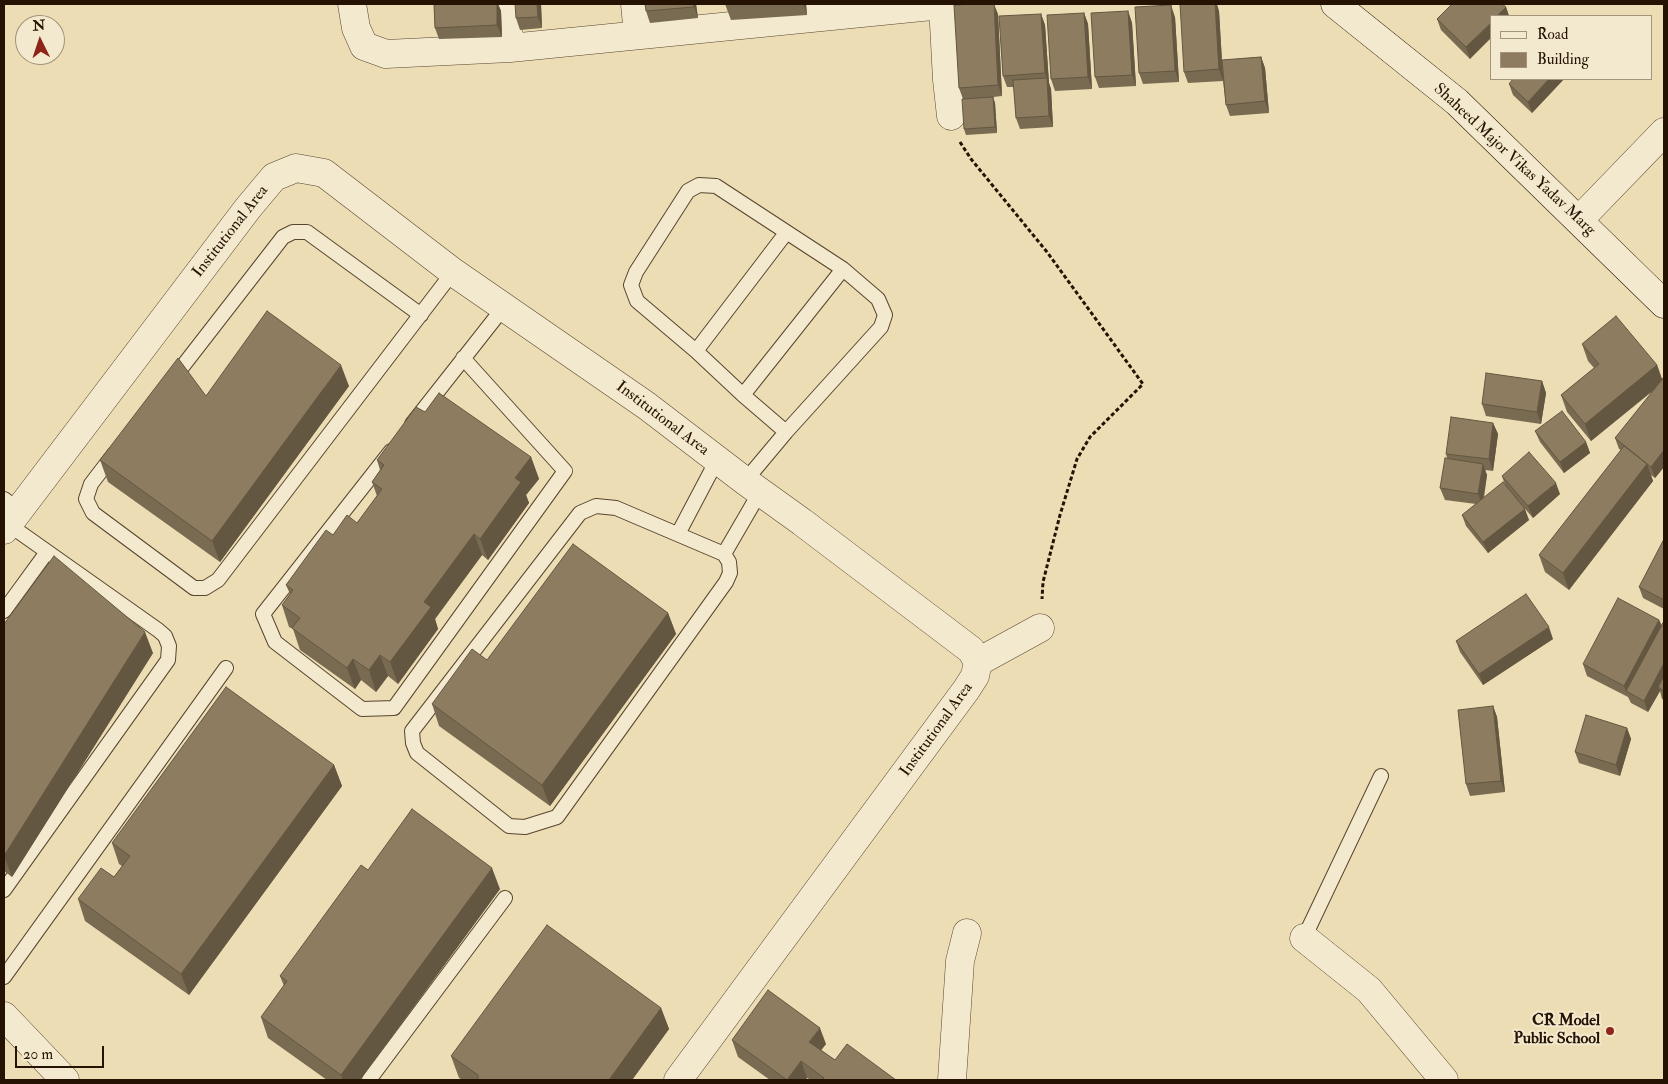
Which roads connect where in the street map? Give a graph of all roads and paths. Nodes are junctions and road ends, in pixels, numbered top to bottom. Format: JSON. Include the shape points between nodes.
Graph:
{"nodes":[{"id":1,"x":352,"y":4,"type":"edge"},
{"id":2,"x":506,"y":4,"type":"edge"},
{"id":3,"x":635,"y":4,"type":"edge"},
{"id":4,"x":948,"y":4,"type":"edge"},
{"id":5,"x":1335,"y":4,"type":"edge"},
{"id":6,"x":822,"y":10,"type":"edge"},
{"id":7,"x":638,"y":35,"type":"junction"},
{"id":8,"x":510,"y":48,"type":"junction"},
{"id":9,"x":951,"y":116,"type":"joint"},
{"id":10,"x":1664,"y":132,"type":"edge"},
{"id":11,"x":1578,"y":220,"type":"junction"},
{"id":12,"x":786,"y":233,"type":"junction"},
{"id":13,"x":843,"y":269,"type":"junction"},
{"id":14,"x":454,"y":272,"type":"junction"},
{"id":15,"x":1664,"y":304,"type":"edge"},
{"id":16,"x":504,"y":307,"type":"junction"},
{"id":17,"x":421,"y":314,"type":"junction"},
{"id":18,"x":696,"y":351,"type":"junction"},
{"id":19,"x":463,"y":358,"type":"junction"},
{"id":20,"x":163,"y":392,"type":"edge"},
{"id":21,"x":743,"y":395,"type":"junction"},
{"id":22,"x":786,"y":432,"type":"junction"},
{"id":23,"x":121,"y":446,"type":"edge"},
{"id":24,"x":717,"y":460,"type":"junction"},
{"id":25,"x":752,"y":487,"type":"junction"},
{"id":26,"x":9,"y":516,"type":"edge"},
{"id":27,"x":678,"y":534,"type":"junction"},
{"id":28,"x":47,"y":552,"type":"junction"},
{"id":29,"x":724,"y":554,"type":"junction"},
{"id":30,"x":4,"y":611,"type":"edge"},
{"id":31,"x":1040,"y":628,"type":"joint"},
{"id":32,"x":978,"y":662,"type":"junction"},
{"id":33,"x":226,"y":668,"type":"dead end"},
{"id":34,"x":1381,"y":776,"type":"dead end"},
{"id":35,"x":4,"y":890,"type":"edge"},
{"id":36,"x":505,"y":898,"type":"dead end"},
{"id":37,"x":967,"y":933,"type":"dead end"},
{"id":38,"x":1304,"y":938,"type":"joint"},
{"id":39,"x":4,"y":977,"type":"edge"},
{"id":40,"x":4,"y":1016,"type":"edge"},
{"id":41,"x":65,"y":1080,"type":"edge"},
{"id":42,"x":370,"y":1080,"type":"edge"},
{"id":43,"x":678,"y":1080,"type":"edge"},
{"id":44,"x":952,"y":1080,"type":"edge"},
{"id":45,"x":1444,"y":1080,"type":"edge"}],
"edges":[{"from":1,"to":8,"type":"street","via":[[356,28],[364,46],[386,54]]},
{"from":2,"to":8,"type":"street"},
{"from":3,"to":7,"type":"street"},
{"from":4,"to":6,"type":"street"},
{"from":4,"to":9,"type":"street","via":[[947,80]]},
{"from":5,"to":11,"type":"street","name":"Shaheed Major Vikas Yadav Marg","via":[[1457,102]]},
{"from":6,"to":7,"type":"street"},
{"from":7,"to":8,"type":"street"},
{"from":9,"to":31,"type":"path","via":[[958,138],[971,159],[1047,252],[1143,384],[1090,437],[1077,459],[1042,582]]},
{"from":10,"to":11,"type":"street"},
{"from":11,"to":15,"type":"street","name":"Shaheed Major Vikas Yadav Marg"},
{"from":12,"to":13,"type":"lane"},
{"from":12,"to":18,"type":"lane"},
{"from":12,"to":18,"type":"lane","via":[[716,186],[698,185],[688,191],[631,285],[637,301]]},
{"from":13,"to":21,"type":"lane"},
{"from":13,"to":22,"type":"lane","via":[[878,299],[885,315],[881,327]]},
{"from":14,"to":16,"type":"street","name":"Institutional Area"},
{"from":14,"to":17,"type":"lane"},
{"from":14,"to":26,"type":"street","name":"Institutional Area","via":[[324,173],[296,168],[274,177]]},
{"from":16,"to":19,"type":"lane"},
{"from":16,"to":24,"type":"street","name":"Institutional Area","via":[[647,406]]},
{"from":17,"to":20,"type":"lane","via":[[307,232],[293,232],[283,237]]},
{"from":17,"to":23,"type":"lane","via":[[218,580],[205,588],[194,588],[93,513],[86,499],[91,484]]},
{"from":18,"to":21,"type":"lane"},
{"from":19,"to":19,"type":"lane","via":[[263,614],[275,642],[362,710],[394,708],[566,471]]},
{"from":21,"to":22,"type":"lane"},
{"from":22,"to":25,"type":"lane"},
{"from":24,"to":25,"type":"street","name":"Institutional Area"},
{"from":24,"to":27,"type":"lane"},
{"from":25,"to":29,"type":"lane"},
{"from":25,"to":32,"type":"street","name":"Institutional Area","via":[[971,650]]},
{"from":26,"to":28,"type":"lane"},
{"from":27,"to":29,"type":"lane"},
{"from":27,"to":29,"type":"lane","via":[[616,508],[596,506],[580,513],[412,731],[417,752],[509,826],[525,827],[557,817],[726,582],[730,568]]},
{"from":28,"to":30,"type":"lane"},
{"from":28,"to":35,"type":"lane","via":[[165,636],[169,646],[168,660]]},
{"from":31,"to":32,"type":"street"},
{"from":32,"to":43,"type":"street","name":"Institutional Area","via":[[976,676],[966,690]]},
{"from":33,"to":39,"type":"lane"},
{"from":34,"to":38,"type":"lane"},
{"from":36,"to":42,"type":"lane"},
{"from":37,"to":44,"type":"street","via":[[960,961]]},
{"from":38,"to":45,"type":"street","via":[[1368,990]]},
{"from":40,"to":41,"type":"street"}]}
